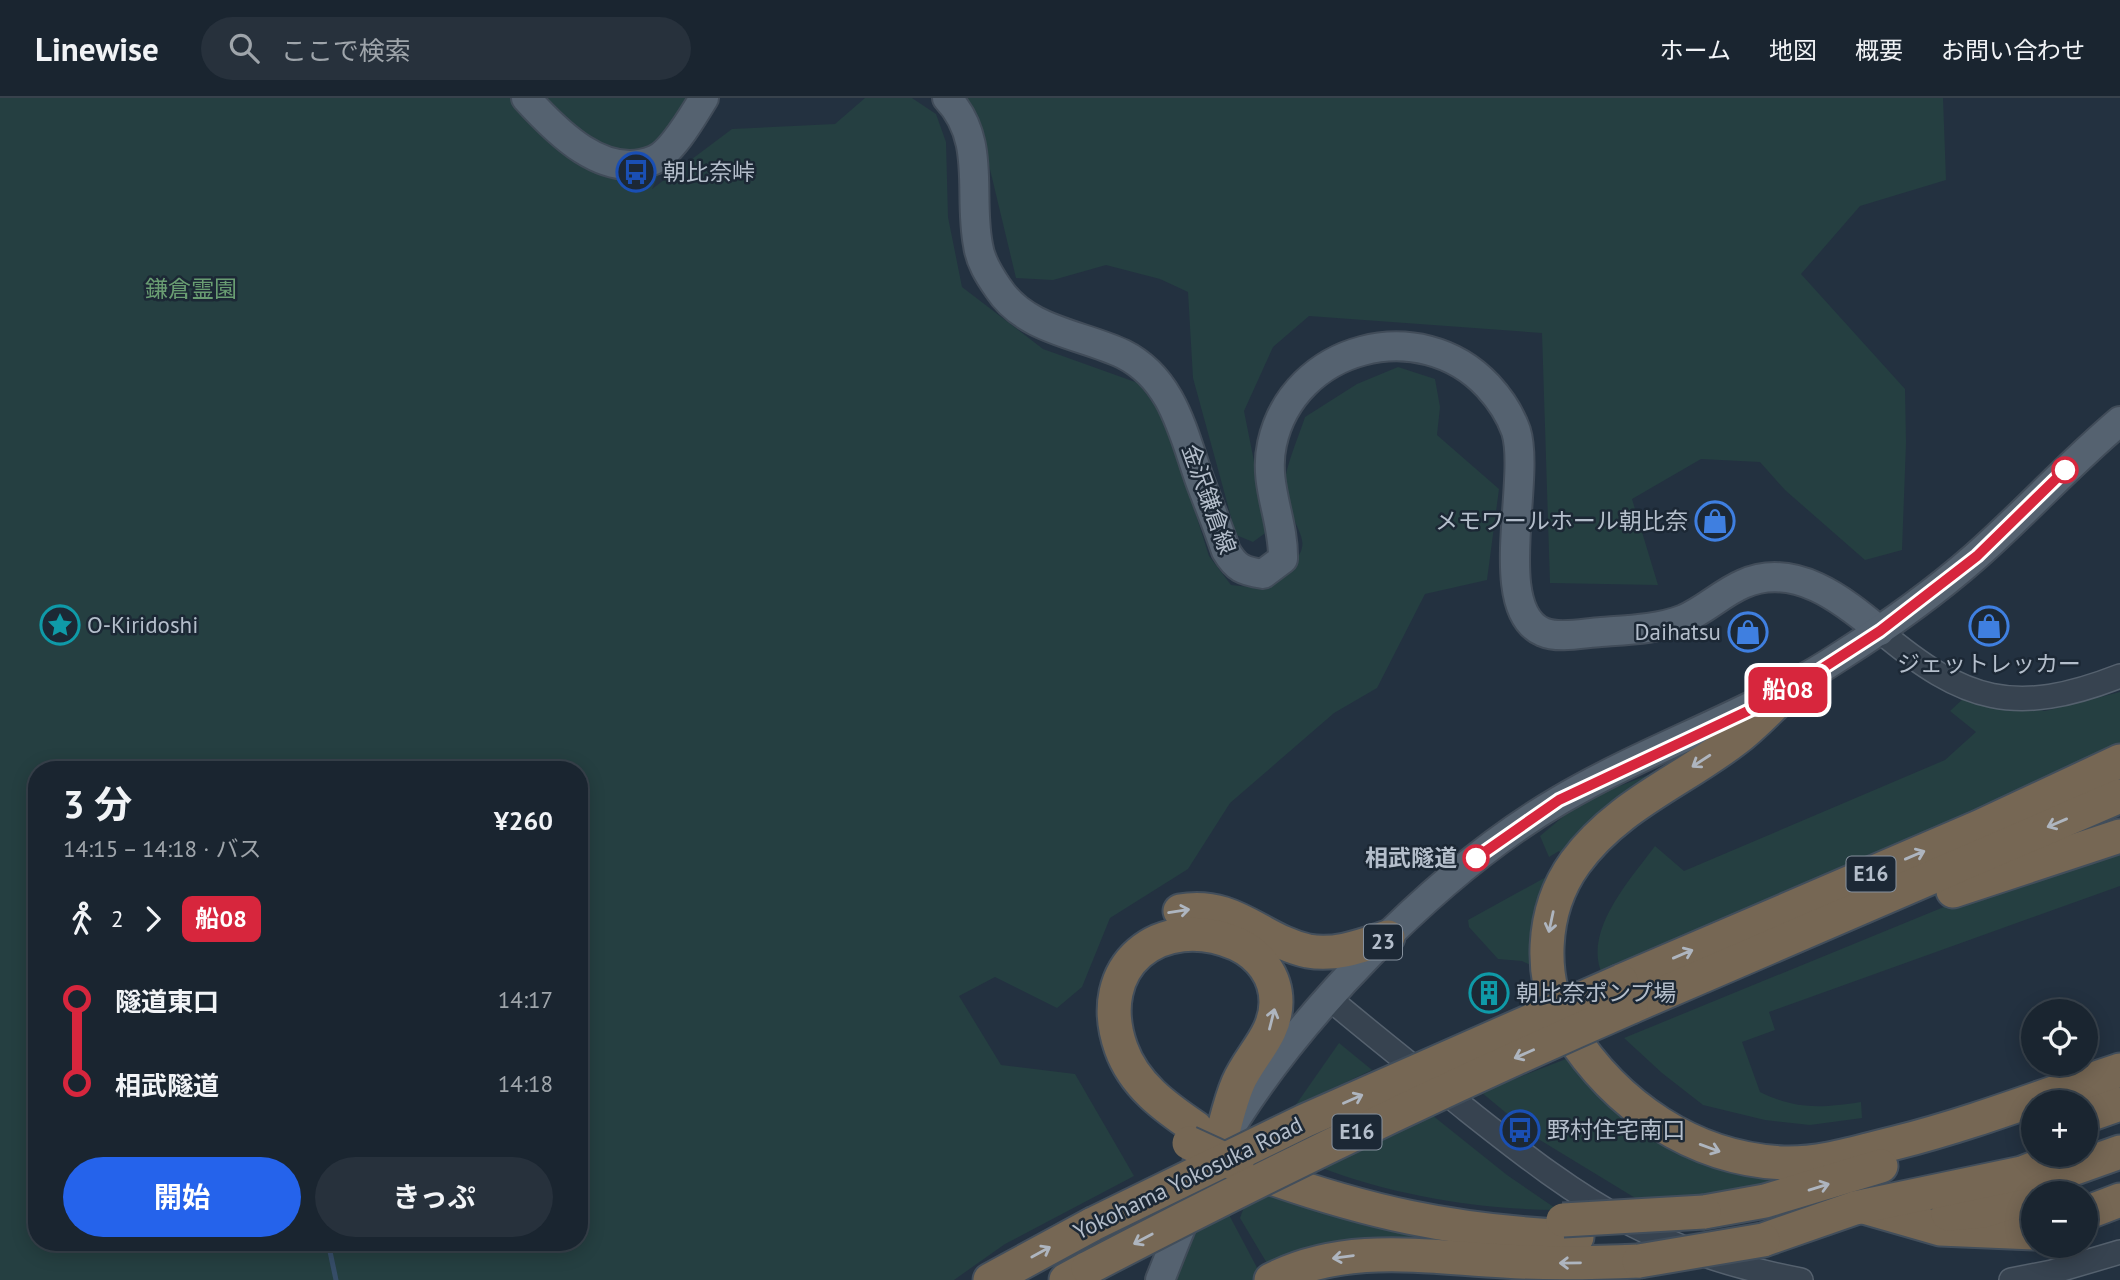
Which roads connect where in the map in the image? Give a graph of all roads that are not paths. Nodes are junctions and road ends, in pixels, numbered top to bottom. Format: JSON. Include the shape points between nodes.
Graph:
{"nodes":[{"id":1,"x":526,"y":98,"type":"edge"},
{"id":2,"x":705,"y":98,"type":"edge"},
{"id":3,"x":947,"y":98,"type":"edge"},
{"id":4,"x":2120,"y":421,"type":"edge"},
{"id":5,"x":1880,"y":631,"type":"junction"},
{"id":6,"x":2120,"y":676,"type":"edge"},
{"id":7,"x":1792,"y":688,"type":"junction"},
{"id":8,"x":2120,"y":761,"type":"edge"},
{"id":9,"x":2120,"y":796,"type":"edge"},
{"id":10,"x":2120,"y":836,"type":"edge"},
{"id":11,"x":1388,"y":937,"type":"junction"},
{"id":12,"x":1687,"y":982,"type":"junction"},
{"id":13,"x":1626,"y":994,"type":"junction"},
{"id":14,"x":1329,"y":999,"type":"junction"},
{"id":15,"x":2120,"y":1053,"type":"edge"},
{"id":16,"x":2120,"y":1070,"type":"edge"},
{"id":17,"x":2120,"y":1087,"type":"edge"},
{"id":18,"x":2098,"y":1094,"type":"edge"},
{"id":19,"x":2120,"y":1104,"type":"edge"},
{"id":20,"x":2098,"y":1112,"type":"edge"},
{"id":21,"x":2021,"y":1116,"type":"edge"},
{"id":22,"x":2120,"y":1118,"type":"edge"},
{"id":23,"x":1967,"y":1123,"type":"junction"},
{"id":24,"x":2098,"y":1126,"type":"edge"},
{"id":25,"x":2120,"y":1134,"type":"edge"},
{"id":26,"x":1201,"y":1140,"type":"junction"},
{"id":27,"x":2098,"y":1143,"type":"edge"},
{"id":28,"x":2120,"y":1152,"type":"edge"},
{"id":29,"x":2021,"y":1163,"type":"edge"},
{"id":30,"x":2120,"y":1166,"type":"edge"},
{"id":31,"x":2037,"y":1167,"type":"edge"},
{"id":32,"x":2074,"y":1181,"type":"edge"},
{"id":33,"x":2120,"y":1182,"type":"edge"},
{"id":34,"x":2098,"y":1190,"type":"edge"},
{"id":35,"x":2000,"y":1194,"type":"edge"},
{"id":36,"x":2021,"y":1194,"type":"edge"},
{"id":37,"x":2120,"y":1200,"type":"edge"},
{"id":38,"x":1858,"y":1208,"type":"junction"},
{"id":39,"x":2098,"y":1208,"type":"edge"},
{"id":40,"x":2120,"y":1216,"type":"edge"},
{"id":41,"x":1898,"y":1217,"type":"junction"},
{"id":42,"x":1710,"y":1219,"type":"junction"},
{"id":43,"x":2098,"y":1221,"type":"edge"},
{"id":44,"x":2021,"y":1232,"type":"edge"},
{"id":45,"x":2120,"y":1252,"type":"edge"},
{"id":46,"x":1077,"y":1274,"type":"edge"},
{"id":47,"x":1769,"y":1277,"type":"edge"},
{"id":48,"x":990,"y":1280,"type":"edge"},
{"id":49,"x":1160,"y":1280,"type":"edge"},
{"id":50,"x":1272,"y":1280,"type":"edge"},
{"id":51,"x":1801,"y":1280,"type":"edge"},
{"id":52,"x":2011,"y":1280,"type":"edge"}],
"edges":[{"from":1,"to":2,"type":"main road","via":[[576,145],[599,158],[633,164],[654,160],[667,150]]},
{"from":3,"to":5,"type":"main road","name":"金沢鎌倉線","via":[[970,135],[977,244],[1000,291],[1054,331],[1122,354],[1155,379],[1177,410],[1226,551],[1244,571],[1263,574],[1283,559],[1282,533],[1268,481],[1272,444],[1293,396],[1317,372],[1350,353],[1393,345],[1418,347],[1477,376],[1503,404],[1516,430],[1521,465],[1515,581],[1527,621],[1544,632],[1654,627],[1682,620],[1742,584],[1776,577],[1798,580],[1832,594]]},
{"from":4,"to":5,"type":"main road","number":"23","via":[[1977,556]]},
{"from":5,"to":6,"type":"street","via":[[1945,679],[2004,699],[2047,698]]},
{"from":5,"to":7,"type":"main road","number":"23"},
{"from":7,"to":11,"type":"main road","number":"23","via":[[1559,800],[1473,860]]},
{"from":7,"to":23,"type":"highway","one_way":true,"via":[[1736,739],[1601,831],[1574,864],[1557,895],[1548,926],[1552,992],[1563,1022],[1583,1054],[1636,1108],[1673,1133],[1713,1150],[1785,1163],[1819,1160]]},
{"from":13,"to":8,"type":"highway","name":"Yokohama Yokosuka Road","number":"E16","one_way":true},
{"from":9,"to":12,"type":"highway","name":"Yokohama Yokosuka Road","number":"E16","one_way":true},
{"from":10,"to":12,"type":"highway"},
{"from":11,"to":14,"type":"main road","number":"23"},
{"from":26,"to":11,"type":"highway","one_way":true,"via":[[1139,1106],[1120,1085],[1104,1056],[1097,1025],[1097,990],[1104,964],[1119,942],[1138,925],[1188,909],[1239,917],[1293,947],[1310,951],[1337,952]]},
{"from":12,"to":13,"type":"highway","name":"Yokohama Yokosuka Road","number":"E16"},
{"from":13,"to":46,"type":"highway","name":"Yokohama Yokosuka Road","number":"E16","one_way":true,"bridge":true,"via":[[1515,1058],[1315,1152]]},
{"from":48,"to":13,"type":"highway","name":"Yokohama Yokosuka Road","number":"E16","one_way":true,"bridge":true,"via":[[1304,1121]]},
{"from":14,"to":26,"type":"main road","number":"23","via":[[1253,1093]]},
{"from":14,"to":47,"type":"street","via":[[1583,1197],[1679,1245]]},
{"from":15,"to":23,"type":"highway","via":[[2003,1094]]},
{"from":16,"to":23,"type":"highway"},
{"from":17,"to":18,"type":"highway"},
{"from":19,"to":20,"type":"highway"},
{"from":21,"to":23,"type":"highway"},
{"from":22,"to":24,"type":"highway"},
{"from":42,"to":23,"type":"highway","one_way":true,"via":[[1899,1160]]},
{"from":25,"to":27,"type":"highway"},
{"from":26,"to":26,"type":"highway","one_way":true,"via":[[1267,1038],[1276,1001],[1273,980],[1262,961],[1214,934],[1190,932],[1153,942],[1136,955],[1116,996],[1116,1022],[1132,1070]]},
{"from":26,"to":42,"type":"highway","bridge":true,"via":[[1252,1163],[1401,1201],[1570,1229]]},
{"from":26,"to":49,"type":"main road","number":"23","via":[[1189,1209]]},
{"from":28,"to":35,"type":"highway"},
{"from":29,"to":35,"type":"highway"},
{"from":30,"to":32,"type":"highway"},
{"from":31,"to":35,"type":"highway","via":[[2022,1173]]},
{"from":33,"to":34,"type":"highway"},
{"from":35,"to":36,"type":"highway"},
{"from":35,"to":38,"type":"highway"},
{"from":35,"to":41,"type":"highway","via":[[1984,1211]]},
{"from":37,"to":39,"type":"highway"},
{"from":38,"to":41,"type":"highway"},
{"from":38,"to":42,"type":"highway"},
{"from":38,"to":50,"type":"highway","one_way":true,"bridge":true,"via":[[1763,1240],[1639,1261],[1546,1264],[1370,1254],[1309,1264]]},
{"from":40,"to":43,"type":"highway"},
{"from":41,"to":44,"type":"highway","via":[[1940,1229]]},
{"from":45,"to":52,"type":"street"},
{"from":47,"to":51,"type":"street"}]}
